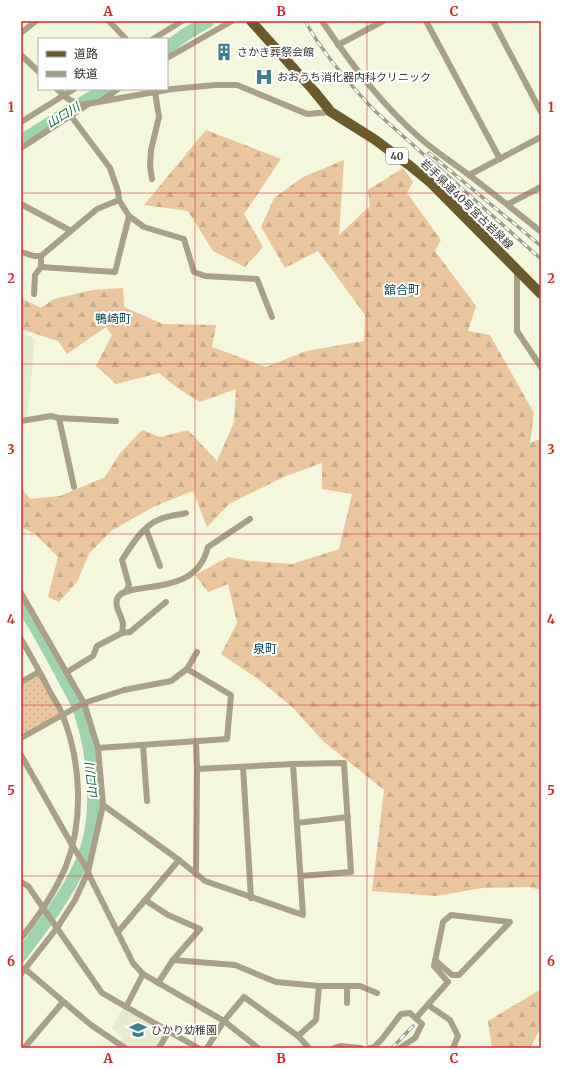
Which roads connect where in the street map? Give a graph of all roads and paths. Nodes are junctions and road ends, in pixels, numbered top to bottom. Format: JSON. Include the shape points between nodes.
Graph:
{"nodes":[{"id":1,"x":36,"y":21,"type":"edge"},
{"id":2,"x":109,"y":21,"type":"edge"},
{"id":3,"x":182,"y":21,"type":"edge"},
{"id":4,"x":232,"y":21,"type":"edge"},
{"id":5,"x":252,"y":21,"type":"edge"},
{"id":6,"x":322,"y":21,"type":"edge"},
{"id":7,"x":383,"y":21,"type":"edge"},
{"id":8,"x":426,"y":21,"type":"edge"},
{"id":9,"x":493,"y":21,"type":"edge"},
{"id":10,"x":21,"y":34,"type":"edge"},
{"id":11,"x":125,"y":38,"type":"edge"},
{"id":12,"x":155,"y":38,"type":"edge"},
{"id":13,"x":338,"y":45,"type":"junction"},
{"id":14,"x":21,"y":55,"type":"edge"},
{"id":15,"x":168,"y":57,"type":"edge"},
{"id":16,"x":38,"y":71,"type":"edge"},
{"id":17,"x":168,"y":85,"type":"edge"},
{"id":18,"x":172,"y":89,"type":"junction"},
{"id":19,"x":58,"y":90,"type":"edge"},
{"id":20,"x":73,"y":90,"type":"edge"},
{"id":21,"x":117,"y":90,"type":"edge"},
{"id":22,"x":166,"y":90,"type":"edge"},
{"id":23,"x":168,"y":90,"type":"edge"},
{"id":24,"x":155,"y":92,"type":"junction"},
{"id":25,"x":66,"y":97,"type":"junction"},
{"id":26,"x":98,"y":103,"type":"junction"},
{"id":27,"x":84,"y":105,"type":"junction"},
{"id":28,"x":331,"y":112,"type":"junction"},
{"id":29,"x":541,"y":112,"type":"edge"},
{"id":30,"x":70,"y":116,"type":"junction"},
{"id":31,"x":21,"y":122,"type":"edge"},
{"id":32,"x":541,"y":136,"type":"edge"},
{"id":33,"x":21,"y":148,"type":"edge"},
{"id":34,"x":500,"y":159,"type":"junction"},
{"id":35,"x":469,"y":175,"type":"junction"},
{"id":36,"x":152,"y":178,"type":"dead end"},
{"id":37,"x":541,"y":187,"type":"edge"},
{"id":38,"x":119,"y":200,"type":"junction"},
{"id":39,"x":21,"y":204,"type":"edge"},
{"id":40,"x":508,"y":204,"type":"junction"},
{"id":41,"x":128,"y":216,"type":"junction"},
{"id":42,"x":71,"y":231,"type":"junction"},
{"id":43,"x":541,"y":232,"type":"edge"},
{"id":44,"x":21,"y":252,"type":"edge"},
{"id":45,"x":41,"y":256,"type":"junction"},
{"id":46,"x":41,"y":267,"type":"junction"},
{"id":47,"x":517,"y":270,"type":"junction"},
{"id":48,"x":34,"y":294,"type":"dead end"},
{"id":49,"x":541,"y":294,"type":"edge"},
{"id":50,"x":272,"y":317,"type":"dead end"},
{"id":51,"x":541,"y":367,"type":"edge"},
{"id":52,"x":59,"y":418,"type":"junction"},
{"id":53,"x":21,"y":420,"type":"edge"},
{"id":54,"x":116,"y":422,"type":"dead end"},
{"id":55,"x":74,"y":487,"type":"dead end"},
{"id":56,"x":186,"y":512,"type":"dead end"},
{"id":57,"x":250,"y":519,"type":"dead end"},
{"id":58,"x":146,"y":529,"type":"junction"},
{"id":59,"x":160,"y":566,"type":"dead end"},
{"id":60,"x":126,"y":591,"type":"junction"},
{"id":61,"x":21,"y":593,"type":"edge"},
{"id":62,"x":166,"y":602,"type":"dead end"},
{"id":63,"x":122,"y":633,"type":"junction"},
{"id":64,"x":21,"y":638,"type":"edge"},
{"id":65,"x":197,"y":652,"type":"dead end"},
{"id":66,"x":187,"y":669,"type":"junction"},
{"id":67,"x":39,"y":672,"type":"junction"},
{"id":68,"x":67,"y":672,"type":"junction"},
{"id":69,"x":21,"y":682,"type":"edge"},
{"id":70,"x":83,"y":704,"type":"junction"},
{"id":71,"x":64,"y":714,"type":"junction"},
{"id":72,"x":21,"y":738,"type":"edge"},
{"id":73,"x":196,"y":741,"type":"junction"},
{"id":74,"x":143,"y":744,"type":"junction"},
{"id":75,"x":98,"y":748,"type":"junction"},
{"id":76,"x":21,"y":755,"type":"edge"},
{"id":77,"x":294,"y":764,"type":"junction"},
{"id":78,"x":243,"y":766,"type":"junction"},
{"id":79,"x":197,"y":769,"type":"junction"},
{"id":80,"x":146,"y":801,"type":"dead end"},
{"id":81,"x":103,"y":805,"type":"junction"},
{"id":82,"x":348,"y":817,"type":"junction"},
{"id":83,"x":297,"y":823,"type":"junction"},
{"id":84,"x":72,"y":845,"type":"junction"},
{"id":85,"x":179,"y":860,"type":"junction"},
{"id":86,"x":87,"y":869,"type":"junction"},
{"id":87,"x":196,"y":873,"type":"junction"},
{"id":88,"x":301,"y":876,"type":"junction"},
{"id":89,"x":21,"y":882,"type":"edge"},
{"id":90,"x":251,"y":898,"type":"junction"},
{"id":91,"x":145,"y":900,"type":"junction"},
{"id":92,"x":44,"y":908,"type":"junction"},
{"id":93,"x":57,"y":928,"type":"junction"},
{"id":94,"x":118,"y":932,"type":"junction"},
{"id":95,"x":21,"y":938,"type":"edge"},
{"id":96,"x":174,"y":960,"type":"junction"},
{"id":97,"x":435,"y":960,"type":"junction"},
{"id":98,"x":23,"y":971,"type":"edge"},
{"id":99,"x":142,"y":974,"type":"junction"},
{"id":100,"x":158,"y":983,"type":"junction"},
{"id":101,"x":319,"y":986,"type":"junction"},
{"id":102,"x":347,"y":986,"type":"junction"},
{"id":103,"x":377,"y":994,"type":"dead end"},
{"id":104,"x":63,"y":1002,"type":"junction"},
{"id":105,"x":347,"y":1003,"type":"dead end"},
{"id":106,"x":428,"y":1004,"type":"junction"},
{"id":107,"x":126,"y":1007,"type":"junction"},
{"id":108,"x":416,"y":1018,"type":"junction"},
{"id":109,"x":224,"y":1021,"type":"junction"},
{"id":110,"x":169,"y":1031,"type":"junction"},
{"id":111,"x":298,"y":1036,"type":"junction"},
{"id":112,"x":21,"y":1040,"type":"edge"},
{"id":113,"x":26,"y":1046,"type":"edge"},
{"id":114,"x":125,"y":1048,"type":"edge"},
{"id":115,"x":159,"y":1048,"type":"edge"},
{"id":116,"x":198,"y":1048,"type":"edge"},
{"id":117,"x":207,"y":1048,"type":"edge"},
{"id":118,"x":258,"y":1048,"type":"edge"},
{"id":119,"x":309,"y":1048,"type":"edge"},
{"id":120,"x":334,"y":1048,"type":"edge"},
{"id":121,"x":361,"y":1048,"type":"edge"},
{"id":122,"x":370,"y":1048,"type":"edge"},
{"id":123,"x":400,"y":1048,"type":"edge"},
{"id":124,"x":453,"y":1048,"type":"edge"}],
"edges":[{"from":1,"to":10,"type":"street"},
{"from":2,"to":11,"type":"street"},
{"from":3,"to":12,"type":"street"},
{"from":4,"to":15,"type":"street"},
{"from":5,"to":28,"type":"main road","name":"岩手県道40号宮古岩泉線","number":"40"},
{"from":6,"to":13,"type":"street"},
{"from":7,"to":13,"type":"street"},
{"from":8,"to":34,"type":"street"},
{"from":9,"to":29,"type":"street"},
{"from":13,"to":35,"type":"street","via":[[367,84],[400,120]]},
{"from":14,"to":16,"type":"street"},
{"from":17,"to":18,"type":"street"},
{"from":18,"to":23,"type":"street"},
{"from":18,"to":28,"type":"street","via":[[238,85],[307,114]]},
{"from":19,"to":25,"type":"street"},
{"from":20,"to":25,"type":"street"},
{"from":21,"to":26,"type":"street"},
{"from":22,"to":24,"type":"street"},
{"from":24,"to":26,"type":"street"},
{"from":24,"to":36,"type":"street","via":[[159,117],[151,150]]},
{"from":25,"to":27,"type":"street"},
{"from":25,"to":31,"type":"street"},
{"from":26,"to":27,"type":"street"},
{"from":27,"to":30,"type":"street"},
{"from":28,"to":47,"type":"main road","name":"岩手県道40号宮古岩泉線","number":"40","via":[[409,165]]},
{"from":30,"to":33,"type":"street"},
{"from":30,"to":38,"type":"street","via":[[110,168]]},
{"from":32,"to":34,"type":"street"},
{"from":34,"to":35,"type":"street"},
{"from":35,"to":40,"type":"street"},
{"from":37,"to":40,"type":"street"},
{"from":38,"to":41,"type":"street"},
{"from":38,"to":42,"type":"street","via":[[97,209]]},
{"from":39,"to":42,"type":"street"},
{"from":40,"to":43,"type":"street"},
{"from":41,"to":46,"type":"street","via":[[115,272]]},
{"from":41,"to":50,"type":"street","via":[[144,228],[184,239],[194,272],[205,276],[257,279]]},
{"from":42,"to":45,"type":"street"},
{"from":44,"to":45,"type":"street"},
{"from":45,"to":46,"type":"street"},
{"from":46,"to":48,"type":"street","via":[[35,275]]},
{"from":47,"to":49,"type":"main road","name":"岩手県道40号宮古岩泉線","number":"40"},
{"from":47,"to":51,"type":"street","via":[[516,331]]},
{"from":52,"to":53,"type":"street","via":[[51,416]]},
{"from":52,"to":54,"type":"street"},
{"from":52,"to":55,"type":"street"},
{"from":56,"to":58,"type":"street","via":[[157,520]]},
{"from":57,"to":60,"type":"street","via":[[208,547],[206,558],[189,576],[171,584]]},
{"from":58,"to":59,"type":"street"},
{"from":58,"to":60,"type":"street","via":[[122,560],[129,585]]},
{"from":60,"to":63,"type":"street","via":[[118,597],[116,606],[123,622]]},
{"from":61,"to":68,"type":"street"},
{"from":62,"to":63,"type":"street","via":[[130,632]]},
{"from":63,"to":68,"type":"street","via":[[97,646],[93,656]]},
{"from":64,"to":67,"type":"street"},
{"from":65,"to":66,"type":"street"},
{"from":66,"to":70,"type":"street","via":[[171,681],[124,690]]},
{"from":66,"to":73,"type":"street","via":[[231,695],[227,739]]},
{"from":67,"to":69,"type":"street"},
{"from":67,"to":71,"type":"street"},
{"from":68,"to":70,"type":"street"},
{"from":70,"to":71,"type":"street"},
{"from":70,"to":75,"type":"street"},
{"from":71,"to":72,"type":"street"},
{"from":71,"to":84,"type":"street","via":[[71,738],[78,789],[78,811]]},
{"from":73,"to":74,"type":"street"},
{"from":73,"to":79,"type":"street"},
{"from":74,"to":75,"type":"street"},
{"from":74,"to":80,"type":"street"},
{"from":75,"to":81,"type":"street"},
{"from":76,"to":84,"type":"street"},
{"from":77,"to":78,"type":"street"},
{"from":77,"to":82,"type":"street","via":[[344,763]]},
{"from":77,"to":83,"type":"street"},
{"from":78,"to":79,"type":"street"},
{"from":78,"to":90,"type":"street"},
{"from":79,"to":87,"type":"street"},
{"from":81,"to":85,"type":"street"},
{"from":81,"to":86,"type":"street"},
{"from":82,"to":83,"type":"street"},
{"from":82,"to":88,"type":"street","via":[[351,872]]},
{"from":83,"to":88,"type":"street"},
{"from":84,"to":86,"type":"street"},
{"from":84,"to":92,"type":"street","via":[[66,866]]},
{"from":85,"to":87,"type":"street"},
{"from":85,"to":91,"type":"street"},
{"from":86,"to":93,"type":"street","via":[[75,900]]},
{"from":86,"to":94,"type":"street"},
{"from":87,"to":90,"type":"street","via":[[205,882]]},
{"from":88,"to":90,"type":"street","via":[[303,915]]},
{"from":89,"to":92,"type":"street","via":[[28,886]]},
{"from":91,"to":94,"type":"street"},
{"from":91,"to":96,"type":"street","via":[[168,915],[200,929]]},
{"from":92,"to":93,"type":"street"},
{"from":92,"to":95,"type":"street"},
{"from":93,"to":98,"type":"street"},
{"from":93,"to":107,"type":"street","via":[[102,993]]},
{"from":94,"to":99,"type":"street","via":[[133,963]]},
{"from":96,"to":100,"type":"street"},
{"from":96,"to":101,"type":"street","via":[[235,965],[276,982]]},
{"from":97,"to":97,"type":"street","via":[[443,922],[451,914],[510,922],[459,975],[452,975]]},
{"from":97,"to":106,"type":"street","via":[[434,966],[448,982]]},
{"from":98,"to":104,"type":"street"},
{"from":99,"to":100,"type":"street"},
{"from":99,"to":107,"type":"street"},
{"from":100,"to":109,"type":"street"},
{"from":101,"to":102,"type":"street"},
{"from":101,"to":111,"type":"street","via":[[316,1020]]},
{"from":102,"to":103,"type":"street","via":[[360,986]]},
{"from":102,"to":105,"type":"street"},
{"from":104,"to":113,"type":"street"},
{"from":104,"to":114,"type":"street"},
{"from":106,"to":108,"type":"street"},
{"from":106,"to":124,"type":"street","via":[[450,1020],[458,1036]]},
{"from":107,"to":110,"type":"street"},
{"from":108,"to":122,"type":"street","via":[[410,1013],[401,1014],[374,1048]]},
{"from":108,"to":123,"type":"street","via":[[422,1024],[415,1038]]},
{"from":109,"to":111,"type":"street","via":[[244,997]]},
{"from":109,"to":117,"type":"street"},
{"from":109,"to":118,"type":"street"},
{"from":110,"to":115,"type":"street"},
{"from":110,"to":116,"type":"street"},
{"from":111,"to":119,"type":"street"},
{"from":112,"to":113,"type":"street"},
{"from":120,"to":121,"type":"street"}]}
